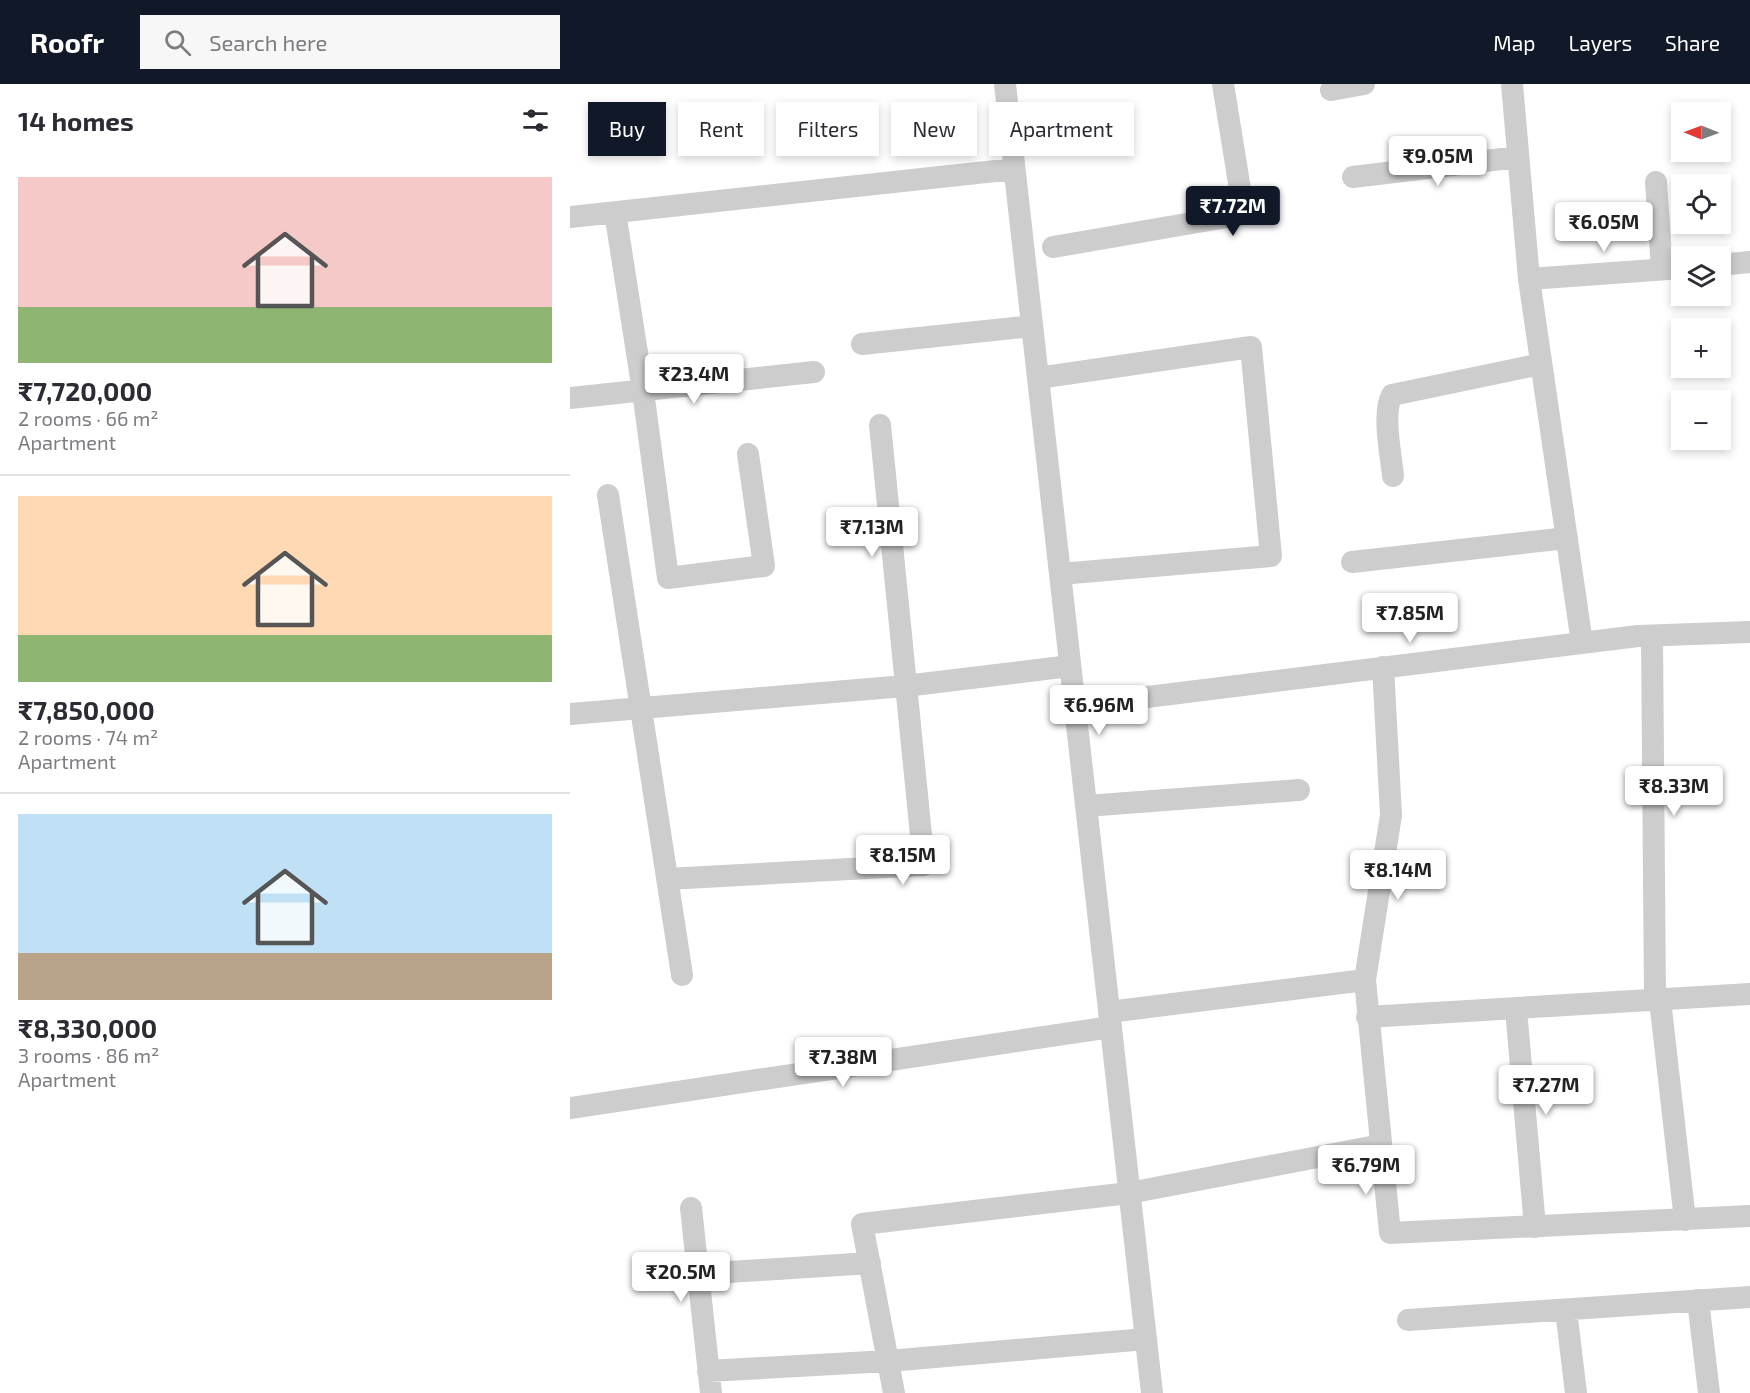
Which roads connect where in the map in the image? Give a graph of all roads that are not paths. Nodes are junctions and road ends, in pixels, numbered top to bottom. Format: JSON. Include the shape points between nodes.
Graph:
{"nodes":[{"id":1,"x":1005,"y":84,"type":"edge"},
{"id":2,"x":1223,"y":84,"type":"edge"},
{"id":3,"x":1364,"y":84,"type":"edge"},
{"id":4,"x":1512,"y":84,"type":"edge"},
{"id":5,"x":1331,"y":90,"type":"dead end"},
{"id":6,"x":1518,"y":157,"type":"junction"},
{"id":7,"x":1014,"y":169,"type":"junction"},
{"id":8,"x":1353,"y":177,"type":"dead end"},
{"id":9,"x":1656,"y":182,"type":"dead end"},
{"id":10,"x":615,"y":212,"type":"junction"},
{"id":11,"x":570,"y":217,"type":"edge"},
{"id":12,"x":1053,"y":247,"type":"dead end"},
{"id":13,"x":1750,"y":262,"type":"edge"},
{"id":14,"x":1671,"y":263,"type":"edge"},
{"id":15,"x":1731,"y":264,"type":"edge"},
{"id":16,"x":1671,"y":268,"type":"edge"},
{"id":17,"x":1529,"y":279,"type":"junction"},
{"id":18,"x":1032,"y":326,"type":"junction"},
{"id":19,"x":861,"y":344,"type":"dead end"},
{"id":20,"x":1541,"y":364,"type":"junction"},
{"id":21,"x":814,"y":372,"type":"dead end"},
{"id":22,"x":1038,"y":378,"type":"junction"},
{"id":23,"x":643,"y":391,"type":"junction"},
{"id":24,"x":570,"y":398,"type":"edge"},
{"id":25,"x":880,"y":425,"type":"dead end"},
{"id":26,"x":748,"y":454,"type":"dead end"},
{"id":27,"x":1393,"y":476,"type":"dead end"},
{"id":28,"x":608,"y":495,"type":"dead end"},
{"id":29,"x":1567,"y":537,"type":"junction"},
{"id":30,"x":1352,"y":562,"type":"dead end"},
{"id":31,"x":1060,"y":574,"type":"junction"},
{"id":32,"x":1750,"y":632,"type":"edge"},
{"id":33,"x":1652,"y":636,"type":"junction"},
{"id":34,"x":1582,"y":643,"type":"junction"},
{"id":35,"x":1070,"y":666,"type":"junction"},
{"id":36,"x":1383,"y":668,"type":"junction"},
{"id":37,"x":905,"y":686,"type":"junction"},
{"id":38,"x":1075,"y":706,"type":"junction"},
{"id":39,"x":640,"y":708,"type":"junction"},
{"id":40,"x":570,"y":714,"type":"edge"},
{"id":41,"x":1299,"y":790,"type":"dead end"},
{"id":42,"x":1086,"y":806,"type":"junction"},
{"id":43,"x":667,"y":879,"type":"junction"},
{"id":44,"x":682,"y":975,"type":"dead end"},
{"id":45,"x":1365,"y":980,"type":"junction"},
{"id":46,"x":1750,"y":994,"type":"edge"},
{"id":47,"x":1657,"y":1000,"type":"junction"},
{"id":48,"x":1516,"y":1009,"type":"junction"},
{"id":49,"x":1367,"y":1017,"type":"junction"},
{"id":50,"x":1110,"y":1020,"type":"junction"},
{"id":51,"x":570,"y":1108,"type":"edge"},
{"id":52,"x":1381,"y":1146,"type":"junction"},
{"id":53,"x":1129,"y":1193,"type":"junction"},
{"id":54,"x":691,"y":1208,"type":"dead end"},
{"id":55,"x":1750,"y":1216,"type":"edge"},
{"id":56,"x":1685,"y":1220,"type":"junction"},
{"id":57,"x":1535,"y":1227,"type":"junction"},
{"id":58,"x":870,"y":1263,"type":"junction"},
{"id":59,"x":698,"y":1274,"type":"junction"},
{"id":60,"x":1750,"y":1297,"type":"edge"},
{"id":61,"x":1698,"y":1300,"type":"junction"},
{"id":62,"x":1566,"y":1310,"type":"junction"},
{"id":63,"x":1408,"y":1320,"type":"dead end"},
{"id":64,"x":1146,"y":1339,"type":"junction"},
{"id":65,"x":888,"y":1361,"type":"junction"},
{"id":66,"x":710,"y":1382,"type":"edge"},
{"id":67,"x":894,"y":1393,"type":"edge"},
{"id":68,"x":1152,"y":1393,"type":"edge"},
{"id":69,"x":1576,"y":1393,"type":"edge"},
{"id":70,"x":1709,"y":1393,"type":"edge"}],
"edges":[{"from":1,"to":7,"type":"street"},
{"from":2,"to":12,"type":"street","via":[[1244,214]]},
{"from":3,"to":5,"type":"street"},
{"from":4,"to":6,"type":"street"},
{"from":6,"to":8,"type":"street"},
{"from":6,"to":17,"type":"street"},
{"from":7,"to":10,"type":"street"},
{"from":7,"to":18,"type":"street"},
{"from":9,"to":14,"type":"street"},
{"from":10,"to":11,"type":"street"},
{"from":10,"to":23,"type":"street"},
{"from":13,"to":15,"type":"street"},
{"from":16,"to":17,"type":"street"},
{"from":17,"to":20,"type":"street"},
{"from":18,"to":19,"type":"street"},
{"from":18,"to":22,"type":"street"},
{"from":20,"to":27,"type":"street","via":[[1392,395],[1387,416]]},
{"from":20,"to":29,"type":"street"},
{"from":21,"to":23,"type":"street"},
{"from":22,"to":31,"type":"street"},
{"from":22,"to":31,"type":"street","via":[[1251,347],[1271,556]]},
{"from":23,"to":24,"type":"street"},
{"from":23,"to":26,"type":"street","via":[[668,578],[764,566]]},
{"from":25,"to":37,"type":"street"},
{"from":28,"to":39,"type":"street"},
{"from":29,"to":30,"type":"street"},
{"from":29,"to":34,"type":"street"},
{"from":31,"to":35,"type":"street"},
{"from":32,"to":33,"type":"street"},
{"from":33,"to":34,"type":"street"},
{"from":33,"to":47,"type":"street"},
{"from":34,"to":36,"type":"street"},
{"from":35,"to":37,"type":"street"},
{"from":35,"to":38,"type":"street"},
{"from":36,"to":38,"type":"street"},
{"from":36,"to":45,"type":"street","via":[[1391,815]]},
{"from":37,"to":39,"type":"street"},
{"from":37,"to":43,"type":"street","via":[[924,865]]},
{"from":38,"to":42,"type":"street"},
{"from":39,"to":40,"type":"street"},
{"from":39,"to":43,"type":"street"},
{"from":41,"to":42,"type":"street"},
{"from":42,"to":50,"type":"street"},
{"from":43,"to":44,"type":"street"},
{"from":45,"to":49,"type":"street"},
{"from":45,"to":50,"type":"street"},
{"from":46,"to":47,"type":"street"},
{"from":47,"to":48,"type":"street"},
{"from":47,"to":56,"type":"street"},
{"from":48,"to":49,"type":"street"},
{"from":48,"to":57,"type":"street"},
{"from":49,"to":52,"type":"street"},
{"from":50,"to":51,"type":"street"},
{"from":50,"to":53,"type":"street"},
{"from":52,"to":53,"type":"street"},
{"from":52,"to":57,"type":"street","via":[[1390,1233]]},
{"from":53,"to":58,"type":"street","via":[[862,1224]]},
{"from":53,"to":64,"type":"street"},
{"from":54,"to":59,"type":"street"},
{"from":55,"to":56,"type":"street"},
{"from":56,"to":57,"type":"street"},
{"from":58,"to":59,"type":"street"},
{"from":58,"to":65,"type":"street"},
{"from":59,"to":66,"type":"street"},
{"from":60,"to":61,"type":"street"},
{"from":61,"to":62,"type":"street"},
{"from":61,"to":70,"type":"street"},
{"from":62,"to":63,"type":"street"},
{"from":62,"to":69,"type":"street"},
{"from":64,"to":65,"type":"street"},
{"from":64,"to":68,"type":"street"},
{"from":65,"to":66,"type":"street"},
{"from":65,"to":67,"type":"street"}]}
